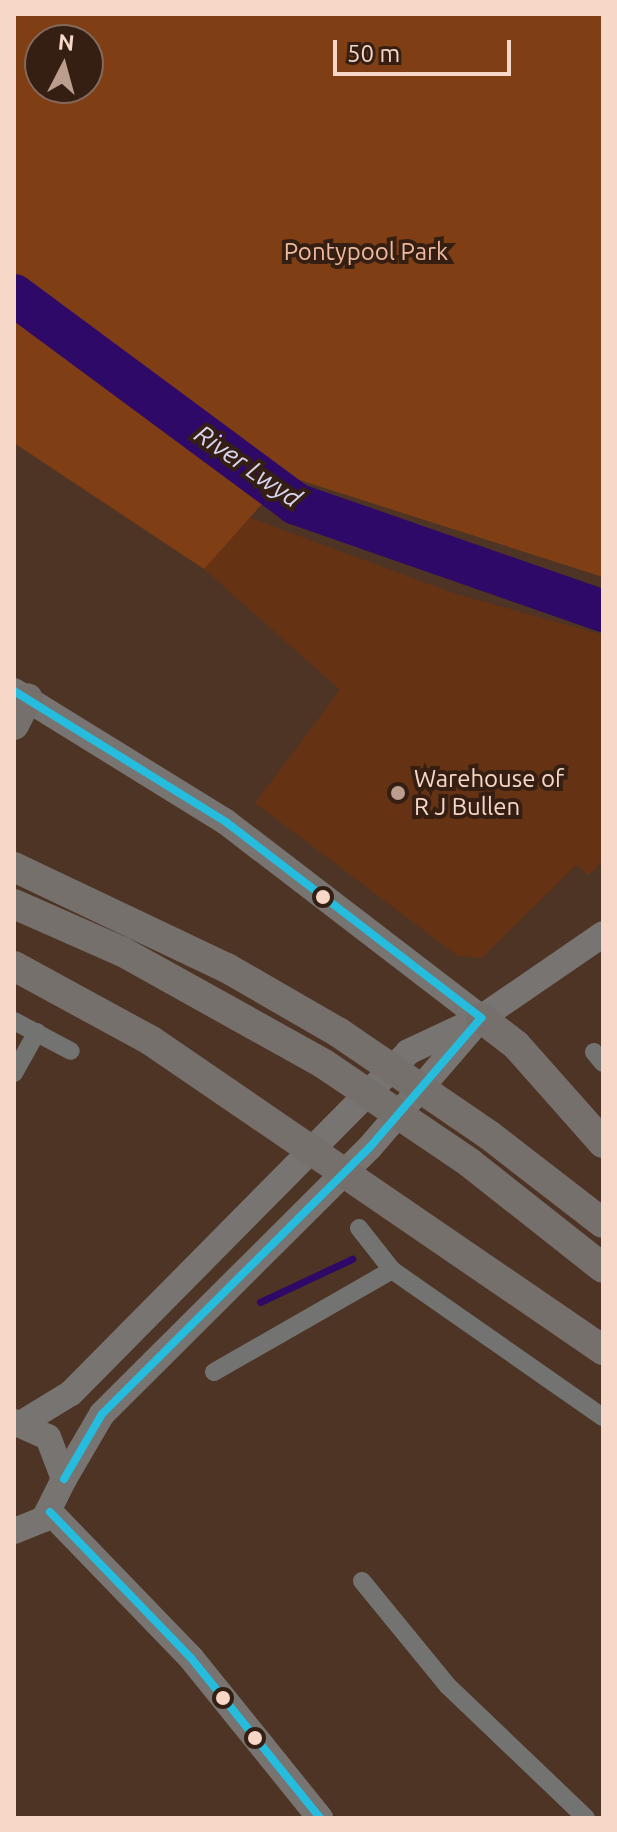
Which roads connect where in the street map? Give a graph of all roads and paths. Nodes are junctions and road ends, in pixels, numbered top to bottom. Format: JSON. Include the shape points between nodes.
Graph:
{"nodes":[{"id":1,"x":21,"y":695,"type":"edge"},
{"id":2,"x":14,"y":725,"type":"edge"},
{"id":3,"x":14,"y":867,"type":"edge"},
{"id":4,"x":14,"y":904,"type":"edge"},
{"id":5,"x":603,"y":934,"type":"edge"},
{"id":6,"x":14,"y":966,"type":"edge"},
{"id":7,"x":481,"y":1018,"type":"junction"},
{"id":8,"x":14,"y":1021,"type":"edge"},
{"id":9,"x":37,"y":1032,"type":"junction"},
{"id":10,"x":71,"y":1051,"type":"dead end"},
{"id":11,"x":14,"y":1073,"type":"edge"},
{"id":12,"x":603,"y":1143,"type":"edge"},
{"id":13,"x":312,"y":1155,"type":"junction"},
{"id":14,"x":343,"y":1175,"type":"junction"},
{"id":15,"x":603,"y":1223,"type":"edge"},
{"id":16,"x":359,"y":1228,"type":"dead end"},
{"id":17,"x":603,"y":1268,"type":"edge"},
{"id":18,"x":392,"y":1270,"type":"junction"},
{"id":19,"x":603,"y":1350,"type":"edge"},
{"id":20,"x":214,"y":1372,"type":"dead end"},
{"id":21,"x":603,"y":1417,"type":"edge"},
{"id":22,"x":18,"y":1422,"type":"edge"},
{"id":23,"x":64,"y":1479,"type":"junction"},
{"id":24,"x":50,"y":1512,"type":"junction"},
{"id":25,"x":14,"y":1531,"type":"edge"},
{"id":26,"x":362,"y":1581,"type":"dead end"},
{"id":27,"x":320,"y":1818,"type":"edge"},
{"id":28,"x":586,"y":1818,"type":"edge"}],
"edges":[{"from":1,"to":2,"type":"main road"},
{"from":1,"to":7,"type":"street","via":[[226,822]]},
{"from":3,"to":15,"type":"main road","bridge":true,"via":[[187,948],[338,1032],[489,1135]]},
{"from":4,"to":17,"type":"main road","bridge":true,"via":[[179,981],[324,1064],[470,1163]]},
{"from":5,"to":7,"type":"street"},
{"from":6,"to":13,"type":"main road","via":[[150,1040]]},
{"from":7,"to":12,"type":"main road","via":[[516,1045]]},
{"from":7,"to":13,"type":"street","via":[[408,1052]]},
{"from":7,"to":14,"type":"street"},
{"from":8,"to":9,"type":"street"},
{"from":9,"to":10,"type":"street"},
{"from":9,"to":11,"type":"street"},
{"from":13,"to":14,"type":"main road"},
{"from":13,"to":22,"type":"street","via":[[71,1393]]},
{"from":14,"to":19,"type":"main road"},
{"from":14,"to":23,"type":"street","via":[[102,1414]]},
{"from":16,"to":18,"type":"street"},
{"from":18,"to":20,"type":"street","via":[[239,1348]]},
{"from":18,"to":21,"type":"street"},
{"from":22,"to":23,"type":"street","via":[[58,1450]]},
{"from":23,"to":24,"type":"street"},
{"from":24,"to":25,"type":"street"},
{"from":24,"to":27,"type":"street","via":[[191,1658]]},
{"from":26,"to":28,"type":"street","via":[[448,1686]]}]}
